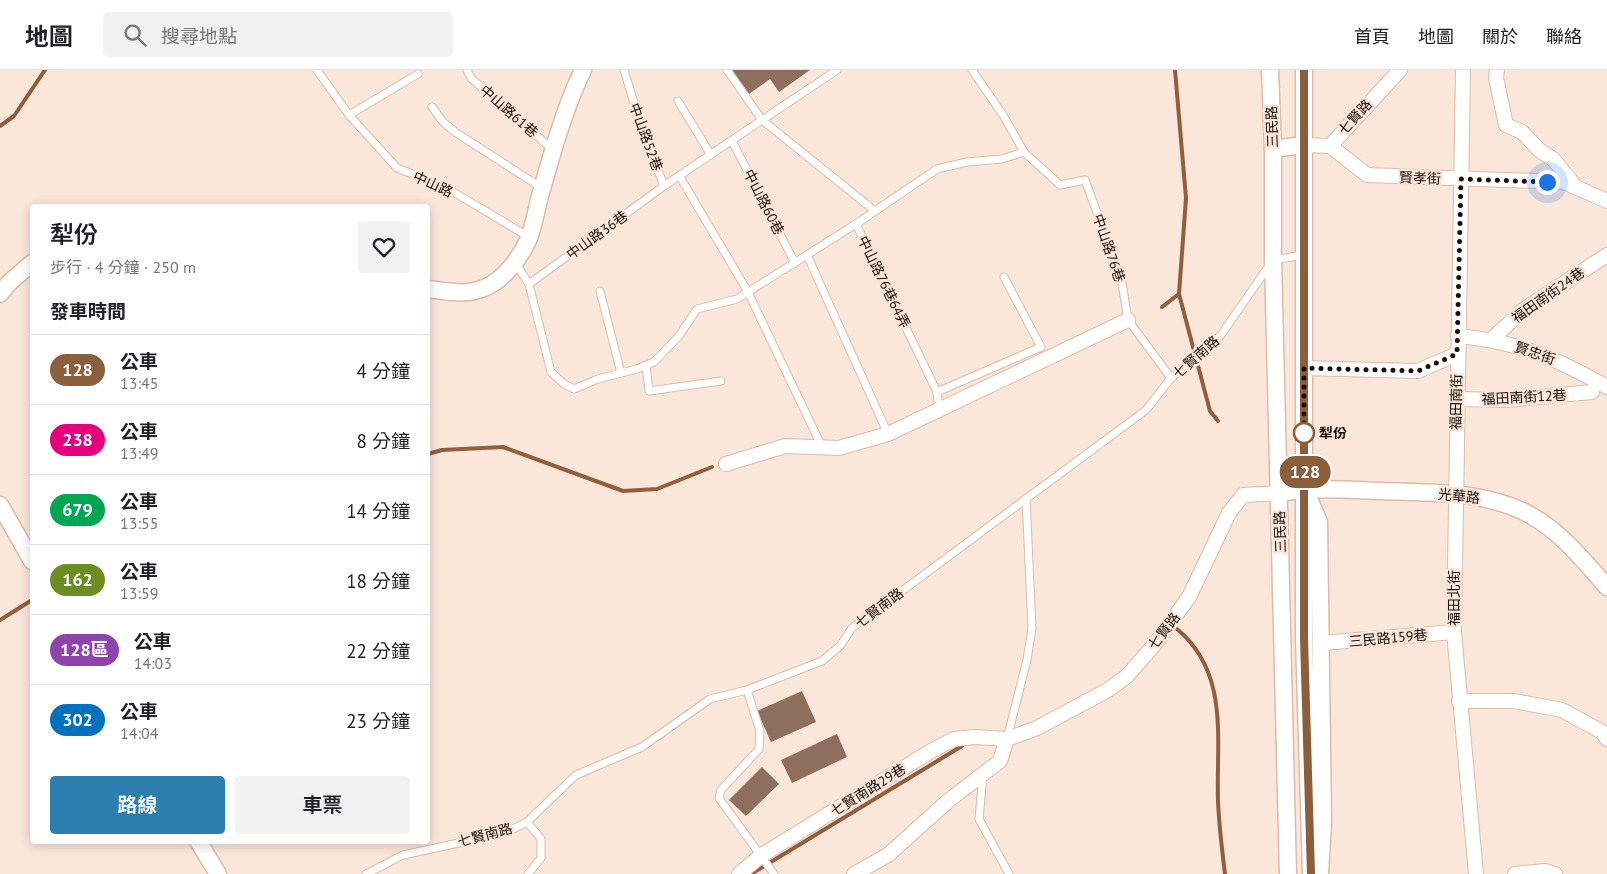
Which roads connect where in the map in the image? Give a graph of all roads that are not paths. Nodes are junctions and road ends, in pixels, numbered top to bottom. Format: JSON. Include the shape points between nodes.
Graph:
{"nodes":[{"id":1,"x":317,"y":70,"type":"edge"},
{"id":2,"x":467,"y":70,"type":"edge"},
{"id":3,"x":583,"y":70,"type":"edge"},
{"id":4,"x":624,"y":70,"type":"edge"},
{"id":5,"x":727,"y":70,"type":"edge"},
{"id":6,"x":837,"y":70,"type":"edge"},
{"id":7,"x":972,"y":70,"type":"edge"},
{"id":8,"x":1270,"y":70,"type":"edge"},
{"id":9,"x":1304,"y":70,"type":"edge"},
{"id":10,"x":1400,"y":70,"type":"edge"},
{"id":11,"x":1463,"y":70,"type":"edge"},
{"id":12,"x":1497,"y":70,"type":"edge"},
{"id":13,"x":418,"y":74,"type":"dead end"},
{"id":14,"x":678,"y":102,"type":"dead end"},
{"id":15,"x":432,"y":107,"type":"dead end"},
{"id":16,"x":349,"y":116,"type":"junction"},
{"id":17,"x":762,"y":120,"type":"junction"},
{"id":18,"x":732,"y":141,"type":"junction"},
{"id":19,"x":1303,"y":145,"type":"junction"},
{"id":20,"x":1330,"y":146,"type":"junction"},
{"id":21,"x":1273,"y":149,"type":"junction"},
{"id":22,"x":553,"y":150,"type":"junction"},
{"id":23,"x":1024,"y":152,"type":"junction"},
{"id":24,"x":711,"y":155,"type":"junction"},
{"id":25,"x":680,"y":177,"type":"junction"},
{"id":26,"x":1461,"y":179,"type":"junction"},
{"id":27,"x":664,"y":186,"type":"junction"},
{"id":28,"x":1576,"y":187,"type":"junction"},
{"id":29,"x":542,"y":188,"type":"junction"},
{"id":30,"x":1607,"y":201,"type":"edge"},
{"id":31,"x":875,"y":211,"type":"junction"},
{"id":32,"x":856,"y":224,"type":"junction"},
{"id":33,"x":529,"y":238,"type":"junction"},
{"id":34,"x":1304,"y":255,"type":"junction"},
{"id":35,"x":1607,"y":255,"type":"edge"},
{"id":36,"x":807,"y":256,"type":"junction"},
{"id":37,"x":1273,"y":260,"type":"junction"},
{"id":38,"x":515,"y":262,"type":"junction"},
{"id":39,"x":795,"y":263,"type":"junction"},
{"id":40,"x":30,"y":265,"type":"edge"},
{"id":41,"x":1004,"y":277,"type":"dead end"},
{"id":42,"x":529,"y":284,"type":"junction"},
{"id":43,"x":430,"y":289,"type":"edge"},
{"id":44,"x":600,"y":291,"type":"dead end"},
{"id":45,"x":748,"y":292,"type":"junction"},
{"id":46,"x":0,"y":294,"type":"edge"},
{"id":47,"x":1128,"y":320,"type":"junction"},
{"id":48,"x":1458,"y":336,"type":"junction"},
{"id":49,"x":1492,"y":339,"type":"junction"},
{"id":50,"x":1457,"y":354,"type":"junction"},
{"id":51,"x":646,"y":365,"type":"junction"},
{"id":52,"x":1304,"y":368,"type":"junction"},
{"id":53,"x":621,"y":373,"type":"junction"},
{"id":54,"x":1171,"y":378,"type":"junction"},
{"id":55,"x":721,"y":381,"type":"dead end"},
{"id":56,"x":1607,"y":387,"type":"edge"},
{"id":57,"x":936,"y":392,"type":"junction"},
{"id":58,"x":1592,"y":392,"type":"dead end"},
{"id":59,"x":1456,"y":399,"type":"junction"},
{"id":60,"x":939,"y":411,"type":"junction"},
{"id":61,"x":888,"y":434,"type":"junction"},
{"id":62,"x":822,"y":447,"type":"junction"},
{"id":63,"x":726,"y":464,"type":"dead end"},
{"id":64,"x":1305,"y":488,"type":"junction"},
{"id":65,"x":1279,"y":493,"type":"junction"},
{"id":66,"x":1455,"y":494,"type":"junction"},
{"id":67,"x":1026,"y":498,"type":"junction"},
{"id":68,"x":0,"y":506,"type":"edge"},
{"id":69,"x":30,"y":558,"type":"edge"},
{"id":70,"x":1607,"y":587,"type":"edge"},
{"id":71,"x":1454,"y":632,"type":"junction"},
{"id":72,"x":1322,"y":643,"type":"junction"},
{"id":73,"x":747,"y":690,"type":"junction"},
{"id":74,"x":1459,"y":702,"type":"junction"},
{"id":75,"x":1007,"y":739,"type":"junction"},
{"id":76,"x":1607,"y":739,"type":"edge"},
{"id":77,"x":982,"y":774,"type":"junction"},
{"id":78,"x":526,"y":822,"type":"junction"},
{"id":79,"x":200,"y":844,"type":"edge"},
{"id":80,"x":762,"y":855,"type":"junction"},
{"id":81,"x":218,"y":874,"type":"edge"},
{"id":82,"x":366,"y":874,"type":"edge"},
{"id":83,"x":528,"y":874,"type":"edge"},
{"id":84,"x":739,"y":874,"type":"edge"},
{"id":85,"x":774,"y":874,"type":"edge"},
{"id":86,"x":854,"y":874,"type":"edge"},
{"id":87,"x":1009,"y":874,"type":"edge"},
{"id":88,"x":1288,"y":874,"type":"edge"},
{"id":89,"x":1311,"y":874,"type":"edge"},
{"id":90,"x":1320,"y":874,"type":"edge"},
{"id":91,"x":1476,"y":874,"type":"edge"},
{"id":92,"x":1515,"y":874,"type":"edge"},
{"id":93,"x":1555,"y":874,"type":"edge"}],
"edges":[{"from":1,"to":16,"type":"lane","name":"中山路"},
{"from":2,"to":22,"type":"lane","name":"中山路61巷","via":[[471,78]]},
{"from":3,"to":22,"type":"street"},
{"from":4,"to":27,"type":"lane","name":"中山路52巷","via":[[638,119]]},
{"from":5,"to":17,"type":"lane"},
{"from":6,"to":17,"type":"lane"},
{"from":7,"to":23,"type":"lane","name":"中山路76巷"},
{"from":8,"to":21,"type":"street","name":"三民路"},
{"from":9,"to":19,"type":"street","name":"三民路"},
{"from":10,"to":20,"type":"street","name":"七賢路"},
{"from":11,"to":26,"type":"street","name":"福田南街"},
{"from":12,"to":28,"type":"street","via":[[1506,125],[1522,132],[1538,150],[1553,159]]},
{"from":13,"to":16,"type":"lane"},
{"from":14,"to":24,"type":"lane"},
{"from":15,"to":29,"type":"lane","via":[[442,122],[455,132]]},
{"from":16,"to":33,"type":"lane","name":"中山路","via":[[397,168],[445,188]]},
{"from":17,"to":18,"type":"lane","name":"中山路52巷"},
{"from":17,"to":31,"type":"lane"},
{"from":18,"to":24,"type":"lane","name":"中山路52巷"},
{"from":18,"to":39,"type":"lane","name":"中山路60巷"},
{"from":19,"to":20,"type":"street","name":"七賢路"},
{"from":19,"to":21,"type":"street"},
{"from":19,"to":34,"type":"street","name":"三民路"},
{"from":20,"to":26,"type":"street","name":"賢孝街","via":[[1367,176]]},
{"from":21,"to":37,"type":"street","name":"三民路"},
{"from":22,"to":29,"type":"street"},
{"from":23,"to":31,"type":"lane","via":[[1002,159],[938,168]]},
{"from":23,"to":47,"type":"lane","name":"中山路76巷","via":[[1060,185],[1085,180],[1121,277]]},
{"from":24,"to":25,"type":"lane","name":"中山路52巷"},
{"from":25,"to":27,"type":"lane","name":"中山路52巷"},
{"from":25,"to":45,"type":"lane","name":"中山路52巷"},
{"from":26,"to":28,"type":"street","name":"賢孝街","via":[[1564,182]]},
{"from":26,"to":48,"type":"street","name":"福田南街"},
{"from":27,"to":42,"type":"lane","name":"中山路36巷"},
{"from":28,"to":30,"type":"street","name":"賢孝街"},
{"from":29,"to":33,"type":"street"},
{"from":31,"to":32,"type":"lane"},
{"from":32,"to":36,"type":"lane","name":"中山路76巷64弄"},
{"from":32,"to":57,"type":"lane","name":"中山路76巷64弄"},
{"from":33,"to":38,"type":"street"},
{"from":34,"to":37,"type":"lane"},
{"from":34,"to":52,"type":"street","name":"三民路"},
{"from":35,"to":49,"type":"street","name":"福田南街24巷","via":[[1523,310]]},
{"from":36,"to":39,"type":"lane","name":"中山路76巷64弄"},
{"from":36,"to":61,"type":"lane"},
{"from":37,"to":54,"type":"lane","name":"七賢南路","via":[[1221,335]]},
{"from":37,"to":65,"type":"street","name":"三民路"},
{"from":38,"to":42,"type":"lane"},
{"from":38,"to":43,"type":"street","via":[[498,280],[478,290]]},
{"from":39,"to":45,"type":"lane","name":"中山路76巷64弄"},
{"from":40,"to":46,"type":"street"},
{"from":41,"to":57,"type":"lane","via":[[1041,347]]},
{"from":42,"to":53,"type":"lane","via":[[551,372],[574,389]]},
{"from":44,"to":53,"type":"lane"},
{"from":45,"to":51,"type":"lane","name":"中山路76巷64弄","via":[[737,299],[697,309],[679,336],[654,362]]},
{"from":45,"to":62,"type":"lane"},
{"from":47,"to":54,"type":"lane","name":"中山路76巷"},
{"from":47,"to":60,"type":"street"},
{"from":48,"to":49,"type":"street","name":"賢忠街"},
{"from":48,"to":50,"type":"street","name":"福田南街"},
{"from":49,"to":56,"type":"street","name":"賢忠街","via":[[1547,355]]},
{"from":50,"to":52,"type":"street","via":[[1418,371]]},
{"from":50,"to":59,"type":"street","name":"福田南街"},
{"from":51,"to":53,"type":"lane"},
{"from":51,"to":55,"type":"lane","via":[[649,391]]},
{"from":52,"to":64,"type":"street","name":"三民路"},
{"from":54,"to":67,"type":"lane","name":"七賢南路","via":[[1146,410]]},
{"from":57,"to":60,"type":"lane","name":"中山路76巷64弄"},
{"from":58,"to":59,"type":"street","name":"福田南街12巷","via":[[1506,400]]},
{"from":59,"to":66,"type":"street","name":"福田南街"},
{"from":60,"to":61,"type":"street"},
{"from":61,"to":62,"type":"street","via":[[839,448]]},
{"from":62,"to":63,"type":"street","via":[[785,446]]},
{"from":64,"to":65,"type":"street","name":"光華路"},
{"from":64,"to":66,"type":"street","name":"光華路"},
{"from":64,"to":72,"type":"street","name":"三民路","via":[[1319,522]]},
{"from":64,"to":89,"type":"street","name":"三民路","via":[[1304,638]]},
{"from":65,"to":75,"type":"street","name":"七賢路","via":[[1243,496],[1229,513],[1189,597],[1127,676],[1108,690],[1037,728]]},
{"from":65,"to":88,"type":"street","name":"三民路"},
{"from":66,"to":70,"type":"street","name":"光華路","via":[[1493,500],[1530,515],[1564,539]]},
{"from":66,"to":71,"type":"street","name":"福田北街"},
{"from":67,"to":73,"type":"lane","name":"七賢南路","via":[[852,628],[840,646],[822,661]]},
{"from":67,"to":75,"type":"lane","via":[[1032,628]]},
{"from":68,"to":69,"type":"street"},
{"from":71,"to":72,"type":"street","name":"三民路159巷"},
{"from":71,"to":74,"type":"street","name":"福田北街"},
{"from":72,"to":90,"type":"street","name":"三民路","via":[[1323,823]]},
{"from":73,"to":78,"type":"lane","name":"七賢南路","via":[[710,699],[642,747],[576,775]]},
{"from":73,"to":80,"type":"lane","via":[[760,731],[758,749],[721,790],[719,798]]},
{"from":74,"to":76,"type":"street","via":[[1514,702],[1562,710],[1602,732]]},
{"from":74,"to":91,"type":"street","name":"福田北街"},
{"from":75,"to":77,"type":"street","via":[[1000,761]]},
{"from":75,"to":80,"type":"street","name":"七賢南路29巷","via":[[954,739]]},
{"from":77,"to":86,"type":"street","via":[[888,855]]},
{"from":77,"to":87,"type":"lane","via":[[979,818]]},
{"from":78,"to":82,"type":"lane","name":"七賢南路","via":[[505,833],[403,855]]},
{"from":78,"to":83,"type":"lane","via":[[541,839],[541,858]]},
{"from":79,"to":81,"type":"street"},
{"from":80,"to":84,"type":"street","name":"七賢南路29巷"},
{"from":80,"to":85,"type":"lane"},
{"from":92,"to":93,"type":"street","via":[[1545,871]]}]}
